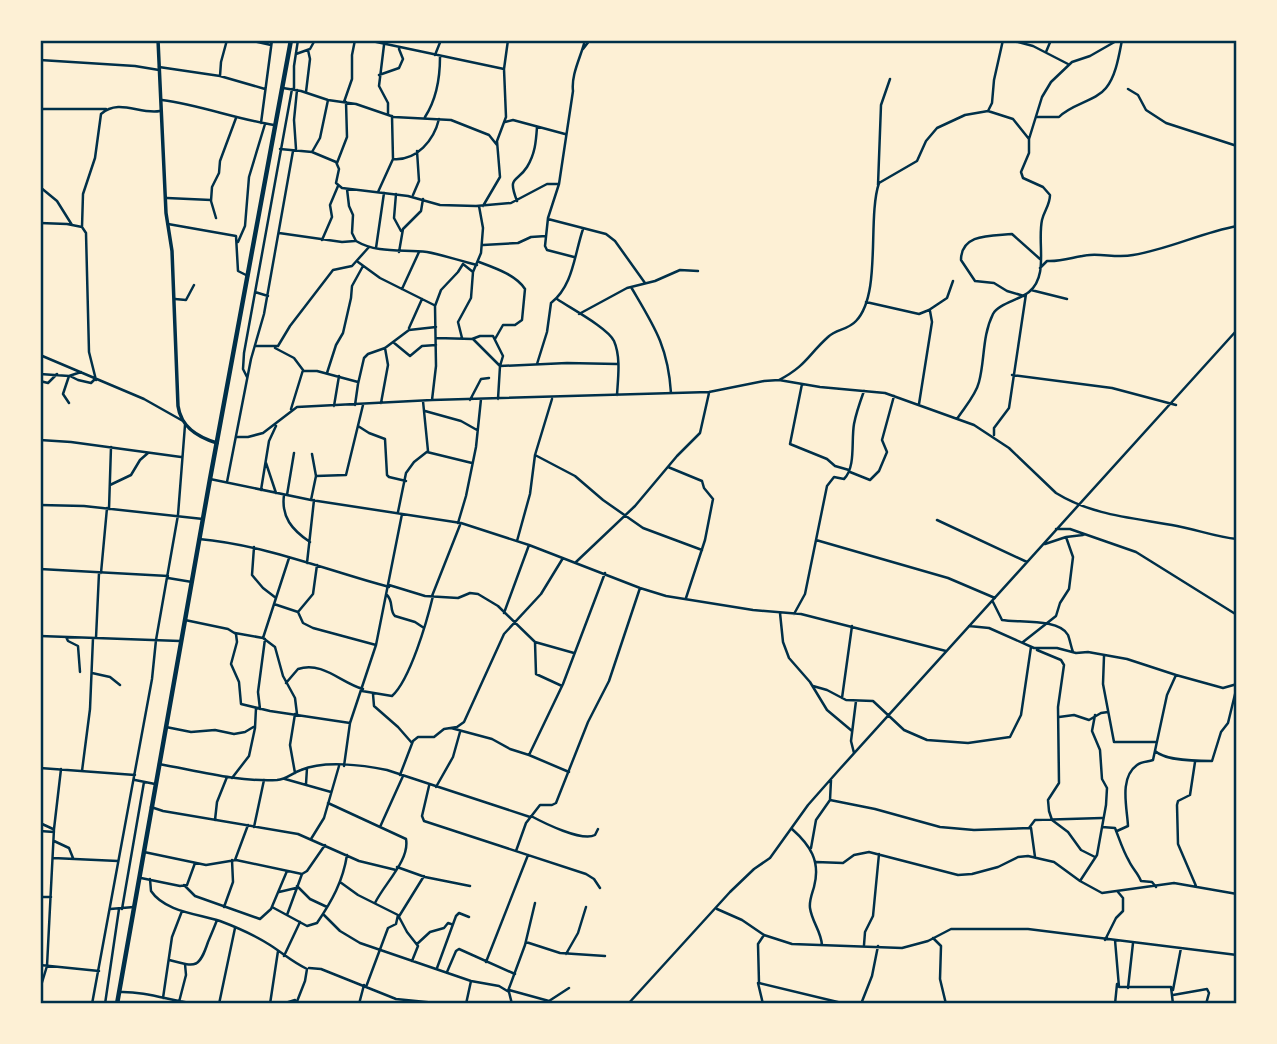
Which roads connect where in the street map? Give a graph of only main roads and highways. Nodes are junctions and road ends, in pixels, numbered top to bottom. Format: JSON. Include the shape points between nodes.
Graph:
{"nodes":[{"id":1,"x":291,"y":40,"type":"edge"},
{"id":2,"x":117,"y":1004,"type":"edge"}],
"edges":[{"from":1,"to":2,"type":"highway"}]}
